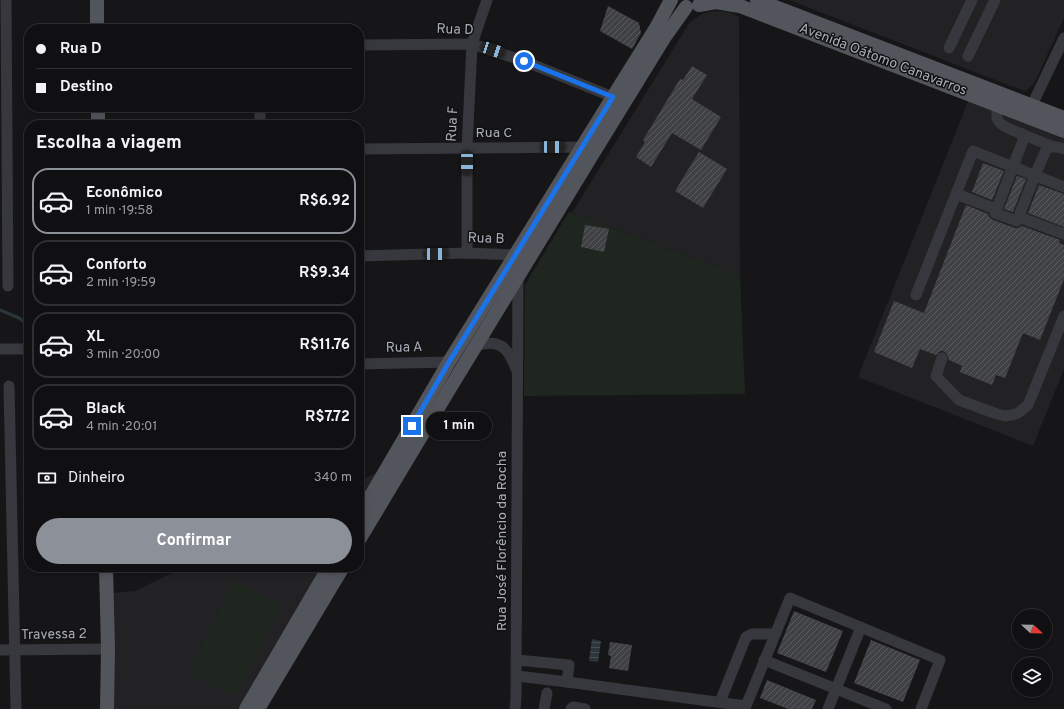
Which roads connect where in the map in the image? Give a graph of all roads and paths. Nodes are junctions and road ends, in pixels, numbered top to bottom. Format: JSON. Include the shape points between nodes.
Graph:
{"nodes":[{"id":1,"x":6,"y":0,"type":"edge"},
{"id":2,"x":97,"y":0,"type":"edge"},
{"id":3,"x":487,"y":0,"type":"edge"},
{"id":4,"x":671,"y":0,"type":"edge"},
{"id":5,"x":756,"y":0,"type":"edge"},
{"id":6,"x":972,"y":0,"type":"edge"},
{"id":7,"x":994,"y":0,"type":"edge"},
{"id":8,"x":697,"y":4,"type":"edge"},
{"id":9,"x":97,"y":24,"type":"edge"},
{"id":10,"x":1064,"y":38,"type":"edge"},
{"id":11,"x":472,"y":44,"type":"junction"},
{"id":12,"x":364,"y":45,"type":"edge"},
{"id":13,"x":949,"y":48,"type":"dead end"},
{"id":14,"x":968,"y":56,"type":"dead end"},
{"id":15,"x":613,"y":97,"type":"junction"},
{"id":16,"x":998,"y":104,"type":"junction"},
{"id":17,"x":1032,"y":105,"type":"junction"},
{"id":18,"x":1064,"y":118,"type":"edge"},
{"id":19,"x":1064,"y":131,"type":"edge"},
{"id":20,"x":1024,"y":135,"type":"junction"},
{"id":21,"x":582,"y":147,"type":"junction"},
{"id":22,"x":467,"y":148,"type":"junction"},
{"id":23,"x":1059,"y":148,"type":"edge"},
{"id":24,"x":364,"y":149,"type":"edge"},
{"id":25,"x":1012,"y":166,"type":"junction"},
{"id":26,"x":1034,"y":175,"type":"junction"},
{"id":27,"x":1064,"y":187,"type":"edge"},
{"id":28,"x":956,"y":194,"type":"junction"},
{"id":29,"x":996,"y":209,"type":"junction"},
{"id":30,"x":1019,"y":217,"type":"junction"},
{"id":31,"x":1064,"y":234,"type":"edge"},
{"id":32,"x":467,"y":253,"type":"junction"},
{"id":33,"x":517,"y":255,"type":"junction"},
{"id":34,"x":364,"y":256,"type":"edge"},
{"id":35,"x":518,"y":276,"type":"junction"},
{"id":36,"x":8,"y":286,"type":"dead end"},
{"id":37,"x":916,"y":295,"type":"dead end"},
{"id":38,"x":1064,"y":316,"type":"edge"},
{"id":39,"x":475,"y":346,"type":"junction"},
{"id":40,"x":0,"y":349,"type":"edge"},
{"id":41,"x":24,"y":349,"type":"edge"},
{"id":42,"x":942,"y":358,"type":"dead end"},
{"id":43,"x":449,"y":362,"type":"junction"},
{"id":44,"x":364,"y":364,"type":"edge"},
{"id":45,"x":517,"y":373,"type":"junction"},
{"id":46,"x":9,"y":386,"type":"dead end"},
{"id":47,"x":364,"y":507,"type":"edge"},
{"id":48,"x":364,"y":532,"type":"edge"},
{"id":49,"x":106,"y":572,"type":"edge"},
{"id":50,"x":326,"y":572,"type":"edge"},
{"id":51,"x":340,"y":572,"type":"edge"},
{"id":52,"x":861,"y":628,"type":"junction"},
{"id":53,"x":775,"y":634,"type":"junction"},
{"id":54,"x":108,"y":649,"type":"junction"},
{"id":55,"x":0,"y":650,"type":"edge"},
{"id":56,"x":14,"y":650,"type":"junction"},
{"id":57,"x":516,"y":660,"type":"junction"},
{"id":58,"x":764,"y":660,"type":"junction"},
{"id":59,"x":516,"y":676,"type":"junction"},
{"id":60,"x":568,"y":682,"type":"junction"},
{"id":61,"x":836,"y":688,"type":"junction"},
{"id":62,"x":547,"y":693,"type":"dead end"},
{"id":63,"x":720,"y":702,"type":"junction"},
{"id":64,"x":16,"y":709,"type":"edge"},
{"id":65,"x":107,"y":709,"type":"edge"},
{"id":66,"x":246,"y":709,"type":"edge"},
{"id":67,"x":258,"y":709,"type":"edge"},
{"id":68,"x":515,"y":709,"type":"edge"},
{"id":69,"x":544,"y":709,"type":"edge"},
{"id":70,"x":571,"y":709,"type":"edge"},
{"id":71,"x":585,"y":709,"type":"edge"},
{"id":72,"x":828,"y":709,"type":"edge"},
{"id":73,"x":886,"y":709,"type":"edge"},
{"id":74,"x":921,"y":709,"type":"edge"}],
"edges":[{"from":1,"to":36,"type":"street"},
{"from":2,"to":9,"type":"main road"},
{"from":3,"to":11,"type":"street","name":"Rua F"},
{"from":4,"to":8,"type":"main road","via":[[676,3]]},
{"from":4,"to":15,"type":"main road"},
{"from":5,"to":17,"type":"main road","name":"Avenida Oátomo Canavarros"},
{"from":6,"to":13,"type":"street"},
{"from":7,"to":14,"type":"street"},
{"from":8,"to":16,"type":"main road","name":"Avenida Oátomo Canavarros","via":[[716,2],[740,6]]},
{"from":8,"to":35,"type":"main road","via":[[664,38]]},
{"from":10,"to":17,"type":"street"},
{"from":11,"to":12,"type":"street","name":"Rua D"},
{"from":11,"to":15,"type":"street","name":"Rua D","via":[[519,59]]},
{"from":11,"to":22,"type":"street","name":"Rua F"},
{"from":15,"to":21,"type":"main road"},
{"from":16,"to":19,"type":"main road","name":"Avenida Oátomo Canavarros"},
{"from":16,"to":20,"type":"street","via":[[998,121]]},
{"from":17,"to":18,"type":"main road","name":"Avenida Oátomo Canavarros"},
{"from":20,"to":23,"type":"street"},
{"from":20,"to":25,"type":"street","via":[[1022,146]]},
{"from":21,"to":22,"type":"street","name":"Rua C"},
{"from":21,"to":33,"type":"main road"},
{"from":22,"to":24,"type":"street","name":"Rua C"},
{"from":22,"to":32,"type":"street","name":"Rua F"},
{"from":23,"to":26,"type":"street","via":[[1046,150]]},
{"from":25,"to":26,"type":"street"},
{"from":25,"to":28,"type":"street","via":[[973,151]]},
{"from":25,"to":29,"type":"street"},
{"from":26,"to":27,"type":"street"},
{"from":26,"to":30,"type":"street"},
{"from":28,"to":29,"type":"street"},
{"from":28,"to":37,"type":"street"},
{"from":29,"to":30,"type":"street","via":[[995,213],[1017,221]]},
{"from":30,"to":31,"type":"street"},
{"from":32,"to":33,"type":"street","name":"Rua B"},
{"from":32,"to":34,"type":"street","name":"Rua B"},
{"from":33,"to":43,"type":"main road"},
{"from":35,"to":39,"type":"main road"},
{"from":35,"to":45,"type":"street","name":"Rua José Florêncio da Rocha"},
{"from":38,"to":42,"type":"street","via":[[1028,405],[1018,413],[1005,416],[959,400],[936,376]]},
{"from":39,"to":45,"type":"street","name":"Rua José Florêncio da Rocha","via":[[491,342],[500,346],[512,358]]},
{"from":39,"to":48,"type":"main road"},
{"from":40,"to":41,"type":"street"},
{"from":43,"to":44,"type":"street","name":"Rua A"},
{"from":43,"to":47,"type":"main road"},
{"from":45,"to":57,"type":"street","name":"Rua José Florêncio da Rocha"},
{"from":46,"to":56,"type":"street"},
{"from":49,"to":54,"type":"main road"},
{"from":50,"to":66,"type":"main road"},
{"from":51,"to":67,"type":"main road"},
{"from":52,"to":53,"type":"street","via":[[790,598]]},
{"from":52,"to":61,"type":"street"},
{"from":52,"to":74,"type":"street","via":[[940,660]]},
{"from":53,"to":58,"type":"street"},
{"from":53,"to":63,"type":"street","via":[[752,634],[746,637]]},
{"from":54,"to":56,"type":"street","name":"Travessa 2"},
{"from":54,"to":65,"type":"main road"},
{"from":55,"to":56,"type":"street","name":"Travessa 2"},
{"from":56,"to":64,"type":"street"},
{"from":57,"to":59,"type":"street","name":"Rua José Florêncio da Rocha"},
{"from":57,"to":60,"type":"street","via":[[569,666]]},
{"from":58,"to":61,"type":"street"},
{"from":58,"to":63,"type":"street","via":[[746,706]]},
{"from":59,"to":60,"type":"street"},
{"from":59,"to":68,"type":"street","name":"Rua José Florêncio da Rocha"},
{"from":60,"to":63,"type":"street"},
{"from":61,"to":72,"type":"street"},
{"from":61,"to":73,"type":"street"},
{"from":62,"to":69,"type":"street"},
{"from":70,"to":71,"type":"street"}]}
